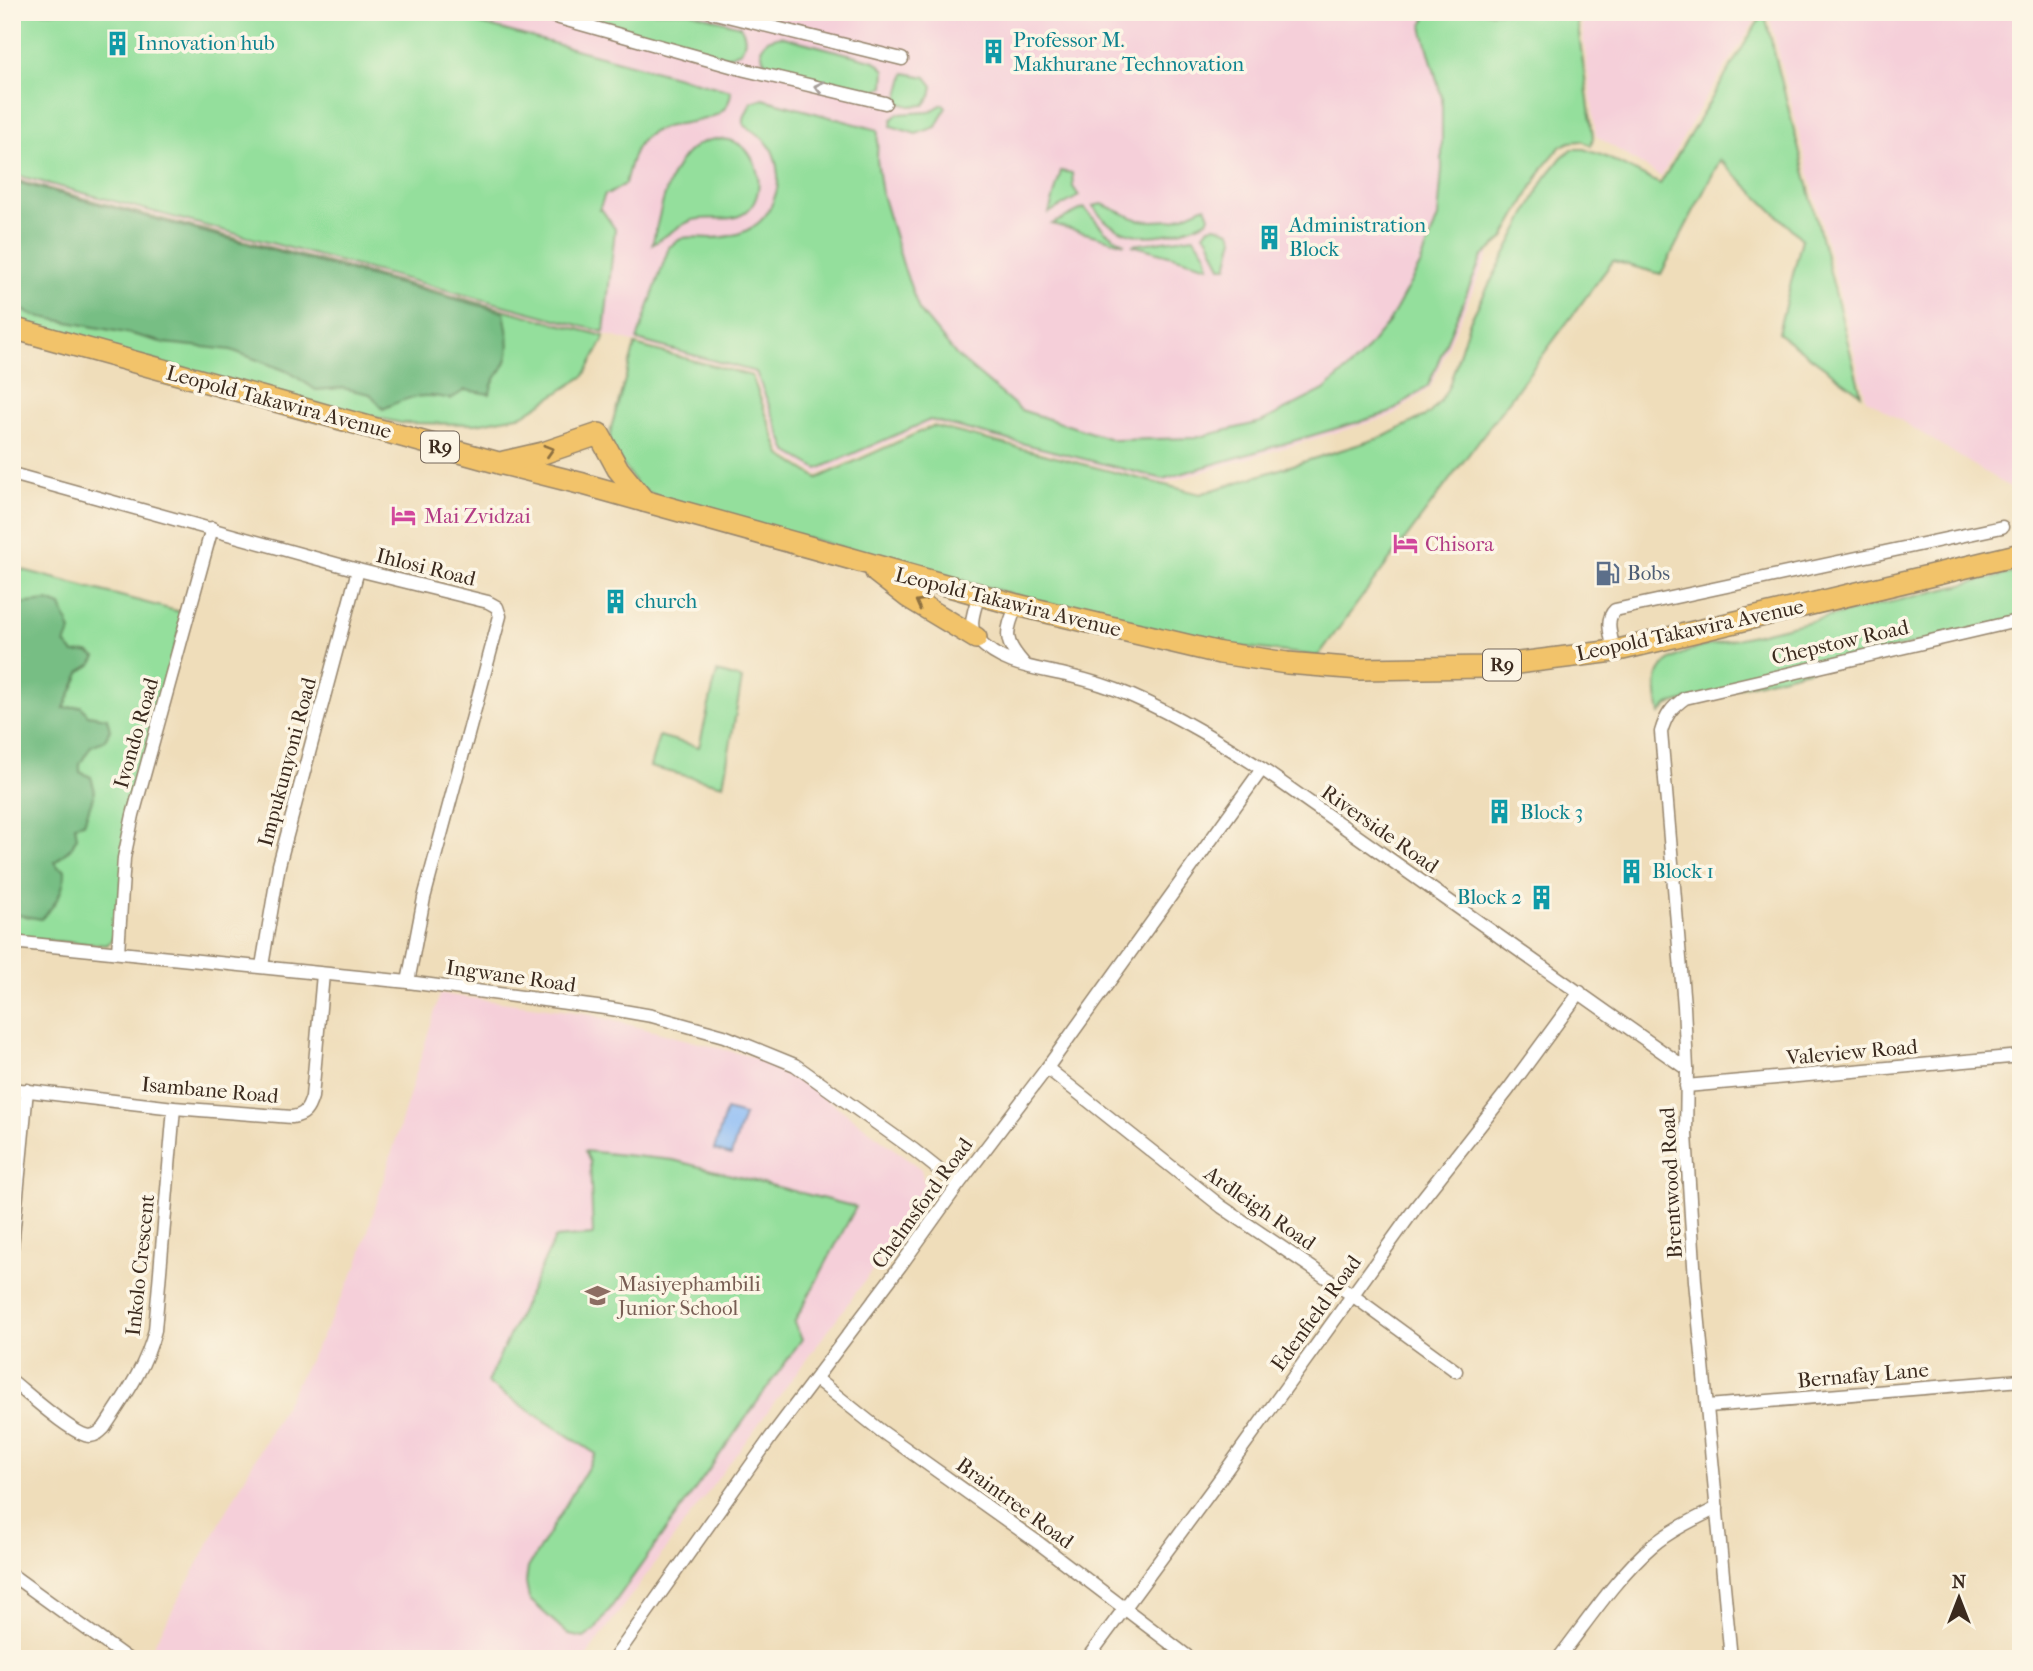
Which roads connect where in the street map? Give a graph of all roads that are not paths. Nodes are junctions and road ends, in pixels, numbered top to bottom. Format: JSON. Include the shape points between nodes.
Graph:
{"nodes":[{"id":1,"x":538,"y":12,"type":"edge"},
{"id":2,"x":711,"y":12,"type":"edge"},
{"id":3,"x":902,"y":59,"type":"dead end"},
{"id":4,"x":885,"y":103,"type":"dead end"},
{"id":5,"x":12,"y":328,"type":"edge"},
{"id":6,"x":499,"y":463,"type":"junction"},
{"id":7,"x":12,"y":474,"type":"edge"},
{"id":8,"x":644,"y":501,"type":"junction"},
{"id":9,"x":2002,"y":527,"type":"dead end"},
{"id":10,"x":212,"y":528,"type":"junction"},
{"id":11,"x":2021,"y":554,"type":"edge"},
{"id":12,"x":867,"y":565,"type":"junction"},
{"id":13,"x":358,"y":569,"type":"junction"},
{"id":14,"x":979,"y":595,"type":"junction"},
{"id":15,"x":1017,"y":605,"type":"junction"},
{"id":16,"x":2021,"y":620,"type":"edge"},
{"id":17,"x":976,"y":638,"type":"junction"},
{"id":18,"x":1614,"y":651,"type":"junction"},
{"id":19,"x":1028,"y":668,"type":"junction"},
{"id":20,"x":1671,"y":708,"type":"joint"},
{"id":21,"x":1262,"y":769,"type":"junction"},
{"id":22,"x":12,"y":942,"type":"edge"},
{"id":23,"x":118,"y":952,"type":"junction"},
{"id":24,"x":262,"y":966,"type":"junction"},
{"id":25,"x":323,"y":974,"type":"junction"},
{"id":26,"x":408,"y":982,"type":"junction"},
{"id":27,"x":1580,"y":992,"type":"junction"},
{"id":28,"x":2021,"y":1056,"type":"edge"},
{"id":29,"x":1048,"y":1068,"type":"junction"},
{"id":30,"x":1687,"y":1069,"type":"junction"},
{"id":31,"x":1686,"y":1086,"type":"junction"},
{"id":32,"x":12,"y":1088,"type":"edge"},
{"id":33,"x":27,"y":1090,"type":"junction"},
{"id":34,"x":174,"y":1108,"type":"junction"},
{"id":35,"x":958,"y":1185,"type":"junction"},
{"id":36,"x":12,"y":1247,"type":"edge"},
{"id":37,"x":1352,"y":1295,"type":"junction"},
{"id":38,"x":1457,"y":1371,"type":"dead end"},
{"id":39,"x":816,"y":1379,"type":"junction"},
{"id":40,"x":2021,"y":1380,"type":"edge"},
{"id":41,"x":12,"y":1381,"type":"edge"},
{"id":42,"x":1708,"y":1406,"type":"junction"},
{"id":43,"x":1717,"y":1508,"type":"junction"},
{"id":44,"x":12,"y":1575,"type":"edge"},
{"id":45,"x":1124,"y":1607,"type":"junction"},
{"id":46,"x":128,"y":1659,"type":"edge"},
{"id":47,"x":614,"y":1659,"type":"edge"},
{"id":48,"x":1087,"y":1659,"type":"edge"},
{"id":49,"x":1191,"y":1659,"type":"edge"},
{"id":50,"x":1558,"y":1659,"type":"edge"},
{"id":51,"x":1731,"y":1659,"type":"edge"}],
"edges":[{"from":4,"to":1,"type":"street","one_way":true,"via":[[745,70]]},
{"from":2,"to":3,"type":"street"},
{"from":5,"to":6,"type":"highway","name":"Leopold Takawira Avenue","number":"R9"},
{"from":6,"to":8,"type":"highway","name":"Leopold Takawira Avenue","number":"R9"},
{"from":6,"to":8,"type":"highway","one_way":true,"via":[[599,434],[618,469]]},
{"from":7,"to":10,"type":"street","name":"Ihlosi Road"},
{"from":8,"to":12,"type":"highway","name":"Leopold Takawira Avenue","number":"R9"},
{"from":9,"to":18,"type":"street","via":[[1615,610],[1609,615]]},
{"from":10,"to":13,"type":"street","name":"Ihlosi Road"},
{"from":10,"to":23,"type":"street","name":"Ivondo Road","via":[[131,826],[124,858]]},
{"from":11,"to":18,"type":"highway","name":"Leopold Takawira Avenue","number":"R9"},
{"from":12,"to":14,"type":"highway","name":"Leopold Takawira Avenue","number":"R9"},
{"from":17,"to":12,"type":"highway","one_way":true,"via":[[908,597]]},
{"from":13,"to":24,"type":"street","name":"Impukunyoni Road","via":[[279,865]]},
{"from":13,"to":26,"type":"street","name":"Ihlosi Road","via":[[493,603],[500,616],[424,898]]},
{"from":14,"to":15,"type":"highway","name":"Leopold Takawira Avenue","number":"R9"},
{"from":14,"to":17,"type":"street","via":[[972,617]]},
{"from":15,"to":18,"type":"highway","name":"Leopold Takawira Avenue","number":"R9","via":[[1220,653],[1360,670],[1486,667]]},
{"from":15,"to":19,"type":"street","via":[[1007,638],[1010,649]]},
{"from":16,"to":20,"type":"street","name":"Chepstow Road","via":[[1685,698]]},
{"from":17,"to":19,"type":"street","name":"Riverside Road","via":[[999,656]]},
{"from":19,"to":21,"type":"street","name":"Riverside Road","via":[[1068,675],[1132,696]]},
{"from":20,"to":30,"type":"street","name":"Brentwood Road","via":[[1661,732]]},
{"from":21,"to":27,"type":"street","name":"Riverside Road"},
{"from":21,"to":29,"type":"street","name":"Chelmsford Road"},
{"from":22,"to":23,"type":"street","name":"Ingwane Road"},
{"from":23,"to":24,"type":"street","name":"Ingwane Road"},
{"from":24,"to":25,"type":"street","name":"Ingwane Road"},
{"from":25,"to":26,"type":"street","name":"Ingwane Road"},
{"from":25,"to":34,"type":"street","name":"Isambane Road","via":[[312,1097],[306,1112],[292,1117]]},
{"from":26,"to":35,"type":"street","name":"Ingwane Road","via":[[612,1009],[724,1036],[811,1075]]},
{"from":27,"to":30,"type":"street","name":"Riverside Road"},
{"from":27,"to":37,"type":"street","name":"Edenfield Road"},
{"from":28,"to":31,"type":"street","name":"Valeview Road"},
{"from":29,"to":35,"type":"street","name":"Chelmsford Road"},
{"from":29,"to":37,"type":"street","name":"Ardleigh Road","via":[[1222,1207]]},
{"from":30,"to":31,"type":"street","name":"Brentwood Road"},
{"from":31,"to":42,"type":"street","name":"Brentwood Road","via":[[1695,1280]]},
{"from":32,"to":33,"type":"street","name":"Isambane Road"},
{"from":33,"to":34,"type":"street","name":"Isambane Road"},
{"from":33,"to":36,"type":"street"},
{"from":34,"to":41,"type":"street","name":"Inkolo Crescent","via":[[155,1330],[135,1382],[104,1428],[90,1436],[75,1431]]},
{"from":35,"to":39,"type":"street","name":"Chelmsford Road"},
{"from":37,"to":38,"type":"street","name":"Ardleigh Road"},
{"from":37,"to":45,"type":"street","name":"Edenfield Road"},
{"from":39,"to":45,"type":"street","name":"Braintree Road"},
{"from":39,"to":47,"type":"street","name":"Chelmsford Road"},
{"from":40,"to":42,"type":"street","name":"Bernafay Lane"},
{"from":42,"to":43,"type":"street","name":"Brentwood Road"},
{"from":43,"to":50,"type":"street","via":[[1652,1546]]},
{"from":43,"to":51,"type":"street","name":"Brentwood Road"},
{"from":44,"to":46,"type":"street"},
{"from":45,"to":48,"type":"street","name":"Edenfield Road"},
{"from":45,"to":49,"type":"street","name":"Braintree Road"}]}
